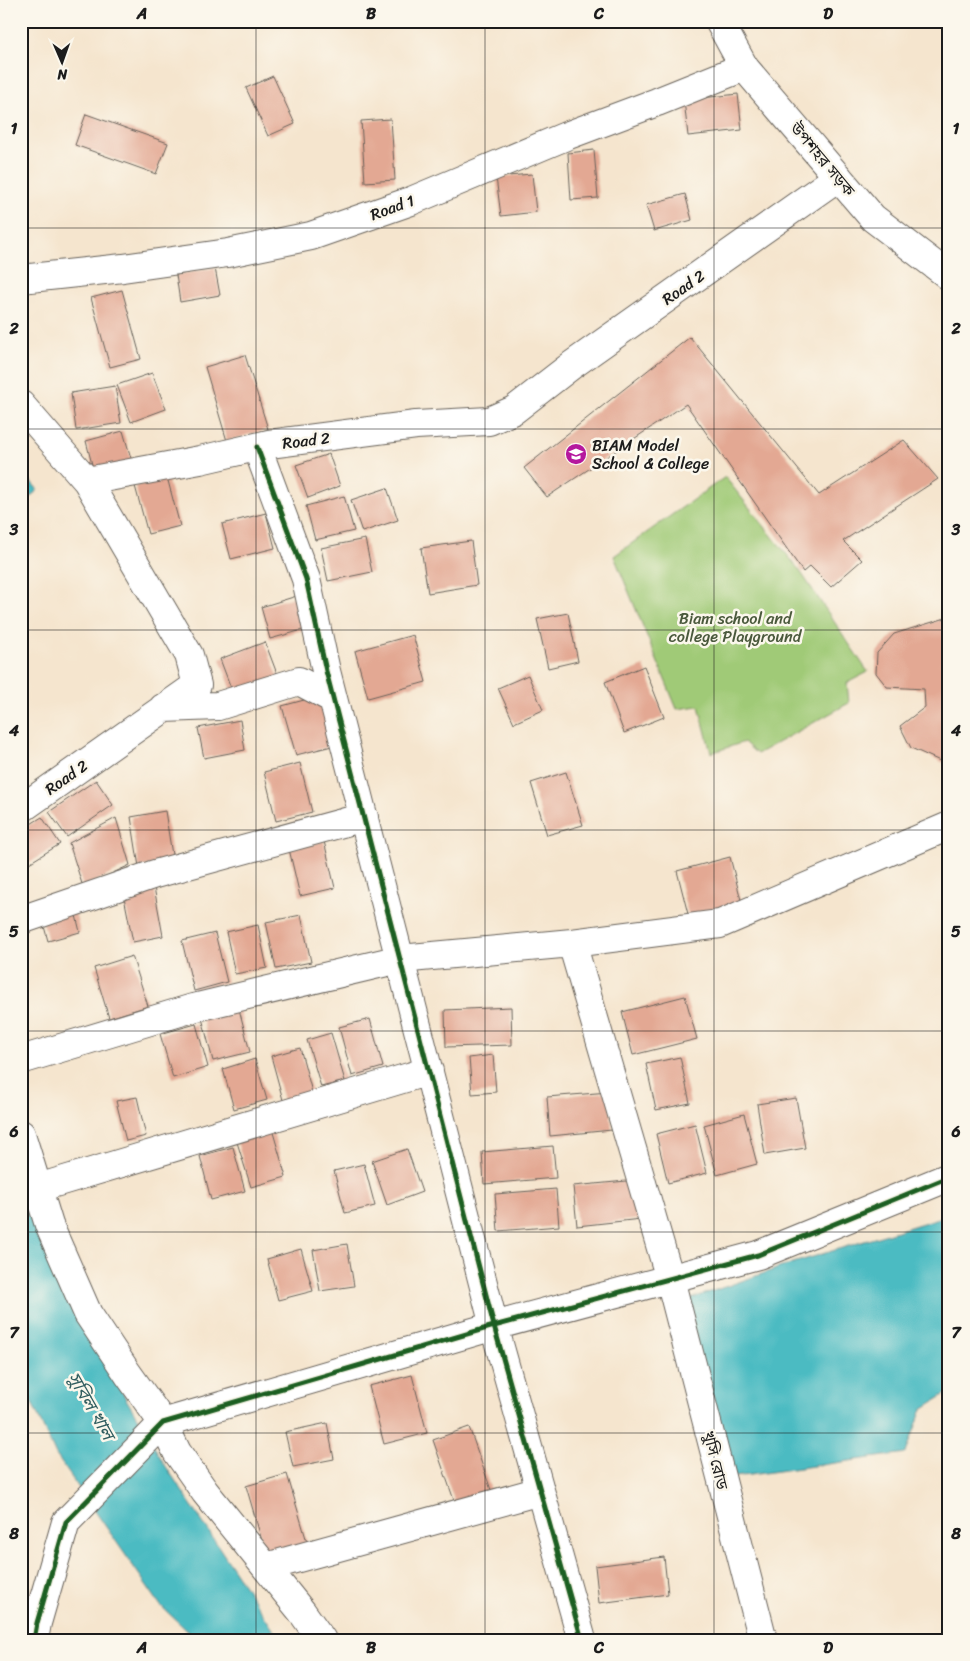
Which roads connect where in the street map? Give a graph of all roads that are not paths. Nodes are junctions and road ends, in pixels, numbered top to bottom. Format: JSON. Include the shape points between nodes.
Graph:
{"nodes":[{"id":1,"x":719,"y":21,"type":"edge"},
{"id":2,"x":744,"y":67,"type":"junction"},
{"id":3,"x":838,"y":177,"type":"junction"},
{"id":4,"x":949,"y":276,"type":"edge"},
{"id":5,"x":21,"y":279,"type":"edge"},
{"id":6,"x":21,"y":405,"type":"edge"},
{"id":7,"x":257,"y":447,"type":"junction"},
{"id":8,"x":88,"y":481,"type":"junction"},
{"id":9,"x":333,"y":698,"type":"junction"},
{"id":10,"x":163,"y":708,"type":"junction"},
{"id":11,"x":21,"y":809,"type":"edge"},
{"id":12,"x":364,"y":817,"type":"junction"},
{"id":13,"x":949,"y":826,"type":"edge"},
{"id":14,"x":21,"y":920,"type":"edge"},
{"id":15,"x":572,"y":943,"type":"junction"},
{"id":16,"x":400,"y":959,"type":"junction"},
{"id":17,"x":21,"y":1060,"type":"edge"},
{"id":18,"x":429,"y":1071,"type":"junction"},
{"id":19,"x":21,"y":1134,"type":"edge"},
{"id":20,"x":949,"y":1177,"type":"edge"},
{"id":21,"x":38,"y":1188,"type":"junction"},
{"id":22,"x":670,"y":1279,"type":"junction"},
{"id":23,"x":494,"y":1326,"type":"junction"},
{"id":24,"x":161,"y":1425,"type":"junction"},
{"id":25,"x":540,"y":1490,"type":"junction"},
{"id":26,"x":266,"y":1567,"type":"junction"},
{"id":27,"x":34,"y":1640,"type":"edge"},
{"id":28,"x":322,"y":1640,"type":"edge"},
{"id":29,"x":582,"y":1640,"type":"edge"},
{"id":30,"x":763,"y":1640,"type":"edge"}],
"edges":[{"from":1,"to":2,"type":"street","name":"উপশহর সড়ক"},
{"from":2,"to":3,"type":"street","name":"উপশহর সড়ক"},
{"from":2,"to":5,"type":"street","name":"Road 1","via":[[411,201],[311,236],[228,253]]},
{"from":3,"to":4,"type":"street","name":"উপশহর সড়ক","via":[[873,218]]},
{"from":3,"to":7,"type":"street","name":"Road 2","via":[[572,365],[514,410],[489,421],[416,425]]},
{"from":6,"to":8,"type":"street"},
{"from":7,"to":8,"type":"street","name":"Road 2"},
{"from":7,"to":9,"type":"street","via":[[306,579]]},
{"from":8,"to":10,"type":"street","name":"Road 2","via":[[189,655],[197,684]]},
{"from":9,"to":10,"type":"street","via":[[299,680],[218,706]]},
{"from":9,"to":12,"type":"street"},
{"from":10,"to":11,"type":"street","name":"Road 2"},
{"from":12,"to":14,"type":"street","via":[[155,874]]},
{"from":12,"to":16,"type":"street"},
{"from":13,"to":15,"type":"street","via":[[720,924]]},
{"from":15,"to":16,"type":"street"},
{"from":15,"to":22,"type":"street","name":"খুসি রোড"},
{"from":16,"to":17,"type":"street","via":[[193,1008]]},
{"from":16,"to":18,"type":"street"},
{"from":18,"to":21,"type":"street"},
{"from":18,"to":23,"type":"street"},
{"from":19,"to":21,"type":"street"},
{"from":20,"to":22,"type":"street","via":[[758,1255]]},
{"from":21,"to":24,"type":"street","via":[[49,1225],[88,1314]]},
{"from":22,"to":23,"type":"street"},
{"from":22,"to":30,"type":"street","name":"খুসি রোড"},
{"from":23,"to":24,"type":"street"},
{"from":23,"to":25,"type":"street"},
{"from":24,"to":26,"type":"street","via":[[205,1492]]},
{"from":24,"to":27,"type":"street","via":[[66,1522]]},
{"from":25,"to":26,"type":"street"},
{"from":25,"to":29,"type":"street"},
{"from":26,"to":28,"type":"street"}]}
